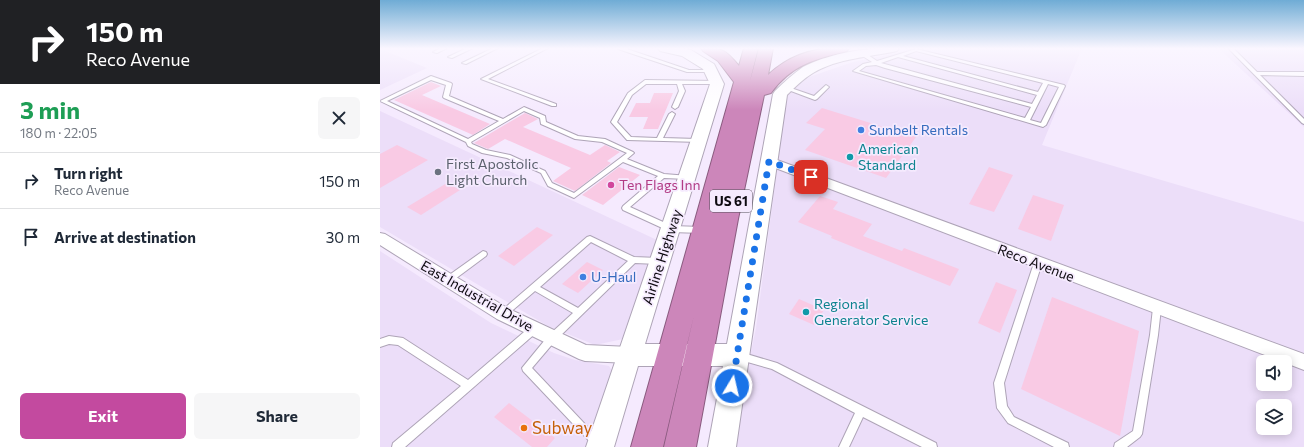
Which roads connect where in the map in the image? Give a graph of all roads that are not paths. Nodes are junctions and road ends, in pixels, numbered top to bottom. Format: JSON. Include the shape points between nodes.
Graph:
{"nodes":[{"id":1,"x":504,"y":69,"type":"edge"},
{"id":2,"x":683,"y":69,"type":"edge"},
{"id":3,"x":710,"y":69,"type":"edge"},
{"id":4,"x":732,"y":69,"type":"edge"},
{"id":5,"x":750,"y":69,"type":"edge"},
{"id":6,"x":757,"y":69,"type":"edge"},
{"id":7,"x":785,"y":69,"type":"edge"},
{"id":8,"x":813,"y":69,"type":"edge"},
{"id":9,"x":859,"y":69,"type":"edge"},
{"id":10,"x":894,"y":69,"type":"edge"},
{"id":11,"x":953,"y":69,"type":"edge"},
{"id":12,"x":993,"y":69,"type":"edge"},
{"id":13,"x":1252,"y":69,"type":"edge"},
{"id":14,"x":1256,"y":73,"type":"junction"},
{"id":15,"x":1304,"y":74,"type":"edge"},
{"id":16,"x":713,"y":76,"type":"junction"},
{"id":17,"x":679,"y":82,"type":"junction"},
{"id":18,"x":1046,"y":82,"type":"junction"},
{"id":19,"x":749,"y":86,"type":"junction"},
{"id":20,"x":826,"y":87,"type":"dead end"},
{"id":21,"x":786,"y":88,"type":"junction"},
{"id":22,"x":1040,"y":94,"type":"junction"},
{"id":23,"x":554,"y":105,"type":"dead end"},
{"id":24,"x":1034,"y":106,"type":"junction"},
{"id":25,"x":674,"y":107,"type":"dead end"},
{"id":26,"x":672,"y":114,"type":"dead end"},
{"id":27,"x":1027,"y":120,"type":"junction"},
{"id":28,"x":503,"y":121,"type":"junction"},
{"id":29,"x":1304,"y":122,"type":"edge"},
{"id":30,"x":659,"y":140,"type":"junction"},
{"id":31,"x":468,"y":141,"type":"junction"},
{"id":32,"x":698,"y":141,"type":"junction"},
{"id":33,"x":622,"y":159,"type":"junction"},
{"id":34,"x":769,"y":161,"type":"junction"},
{"id":35,"x":663,"y":176,"type":"junction"},
{"id":36,"x":688,"y":178,"type":"junction"},
{"id":37,"x":671,"y":229,"type":"junction"},
{"id":38,"x":704,"y":230,"type":"junction"},
{"id":39,"x":383,"y":243,"type":"edge"},
{"id":40,"x":483,"y":254,"type":"dead end"},
{"id":41,"x":633,"y":260,"type":"junction"},
{"id":42,"x":661,"y":261,"type":"junction"},
{"id":43,"x":1038,"y":264,"type":"junction"},
{"id":44,"x":448,"y":280,"type":"junction"},
{"id":45,"x":534,"y":287,"type":"junction"},
{"id":46,"x":1157,"y":308,"type":"junction"},
{"id":47,"x":578,"y":312,"type":"junction"},
{"id":48,"x":503,"y":314,"type":"junction"},
{"id":49,"x":534,"y":329,"type":"junction"},
{"id":50,"x":552,"y":338,"type":"junction"},
{"id":51,"x":380,"y":343,"type":"edge"},
{"id":52,"x":630,"y":355,"type":"junction"},
{"id":53,"x":685,"y":355,"type":"junction"},
{"id":54,"x":737,"y":355,"type":"junction"},
{"id":55,"x":1304,"y":362,"type":"edge"},
{"id":56,"x":468,"y":385,"type":"junction"},
{"id":57,"x":861,"y":410,"type":"junction"},
{"id":58,"x":397,"y":447,"type":"edge"},
{"id":59,"x":600,"y":447,"type":"edge"},
{"id":60,"x":647,"y":447,"type":"edge"},
{"id":61,"x":663,"y":447,"type":"edge"},
{"id":62,"x":680,"y":447,"type":"edge"},
{"id":63,"x":722,"y":447,"type":"edge"},
{"id":64,"x":844,"y":447,"type":"edge"},
{"id":65,"x":932,"y":447,"type":"edge"},
{"id":66,"x":1064,"y":447,"type":"edge"},
{"id":67,"x":1119,"y":447,"type":"edge"}],
"edges":[{"from":1,"to":23,"type":"lane","via":[[484,79]]},
{"from":2,"to":16,"type":"lane"},
{"from":3,"to":16,"type":"street"},
{"from":4,"to":19,"type":"highway"},
{"from":5,"to":19,"type":"highway","number":"US 61"},
{"from":6,"to":19,"type":"highway","number":"US 61"},
{"from":7,"to":19,"type":"highway","via":[[773,78],[765,90]]},
{"from":8,"to":21,"type":"street"},
{"from":9,"to":27,"type":"lane","via":[[855,71]]},
{"from":10,"to":24,"type":"lane"},
{"from":11,"to":22,"type":"lane"},
{"from":12,"to":18,"type":"lane"},
{"from":13,"to":14,"type":"lane"},
{"from":14,"to":15,"type":"lane"},
{"from":14,"to":29,"type":"lane"},
{"from":16,"to":17,"type":"lane"},
{"from":16,"to":32,"type":"street","name":"Airline Highway","via":[[716,84]]},
{"from":17,"to":25,"type":"lane","via":[[682,91]]},
{"from":17,"to":30,"type":"lane","via":[[645,82],[630,94],[614,122],[629,139]]},
{"from":18,"to":22,"type":"lane"},
{"from":18,"to":27,"type":"lane","via":[[1062,86],[1043,125]]},
{"from":19,"to":38,"type":"highway","number":"US 61"},
{"from":19,"to":53,"type":"highway","number":"US 61"},
{"from":20,"to":21,"type":"lane","via":[[814,98]]},
{"from":21,"to":34,"type":"street","via":[[780,94]]},
{"from":22,"to":24,"type":"lane"},
{"from":24,"to":27,"type":"lane"},
{"from":26,"to":30,"type":"lane"},
{"from":28,"to":31,"type":"lane"},
{"from":28,"to":31,"type":"lane","via":[[446,97],[448,84],[431,78],[383,101]]},
{"from":28,"to":33,"type":"lane","via":[[524,109],[543,117],[543,123],[577,138],[603,140],[631,153]]},
{"from":30,"to":32,"type":"lane"},
{"from":31,"to":33,"type":"lane","via":[[470,145],[484,152],[508,156],[543,172],[550,184],[574,196]]},
{"from":32,"to":36,"type":"street","name":"Airline Highway"},
{"from":33,"to":35,"type":"lane"},
{"from":34,"to":43,"type":"street","name":"Reco Avenue"},
{"from":34,"to":54,"type":"street"},
{"from":35,"to":36,"type":"lane"},
{"from":35,"to":37,"type":"lane","via":[[625,208]]},
{"from":36,"to":37,"type":"street","name":"Airline Highway"},
{"from":37,"to":38,"type":"lane"},
{"from":37,"to":42,"type":"street","name":"Airline Highway"},
{"from":38,"to":53,"type":"highway","number":"US 61"},
{"from":39,"to":44,"type":"street","name":"East Industrial Drive"},
{"from":40,"to":44,"type":"lane"},
{"from":41,"to":42,"type":"lane"},
{"from":41,"to":45,"type":"lane","via":[[590,239]]},
{"from":41,"to":47,"type":"lane"},
{"from":42,"to":52,"type":"street","name":"Airline Highway"},
{"from":43,"to":46,"type":"street","name":"Reco Avenue"},
{"from":43,"to":66,"type":"lane","via":[[999,383],[1002,408],[1011,420]]},
{"from":44,"to":48,"type":"street","name":"East Industrial Drive"},
{"from":45,"to":47,"type":"lane"},
{"from":45,"to":48,"type":"lane"},
{"from":46,"to":55,"type":"street","name":"Reco Avenue"},
{"from":46,"to":67,"type":"lane","via":[[1137,434]]},
{"from":47,"to":50,"type":"lane"},
{"from":48,"to":49,"type":"street","name":"East Industrial Drive"},
{"from":49,"to":50,"type":"street","name":"East Industrial Drive"},
{"from":49,"to":56,"type":"lane"},
{"from":50,"to":52,"type":"street","name":"East Industrial Drive","via":[[585,354]]},
{"from":50,"to":59,"type":"lane","via":[[526,368]]},
{"from":51,"to":56,"type":"lane","via":[[389,340],[400,341]]},
{"from":52,"to":53,"type":"street","name":"East Industrial Drive"},
{"from":52,"to":59,"type":"street","name":"Airline Highway"},
{"from":53,"to":54,"type":"street","name":"East Industrial Drive"},
{"from":53,"to":60,"type":"highway","number":"US 61"},
{"from":53,"to":61,"type":"highway"},
{"from":53,"to":62,"type":"highway","number":"US 61"},
{"from":54,"to":57,"type":"lane","via":[[774,366]]},
{"from":54,"to":63,"type":"street"},
{"from":56,"to":58,"type":"lane"},
{"from":57,"to":64,"type":"lane"},
{"from":57,"to":65,"type":"lane"}]}
